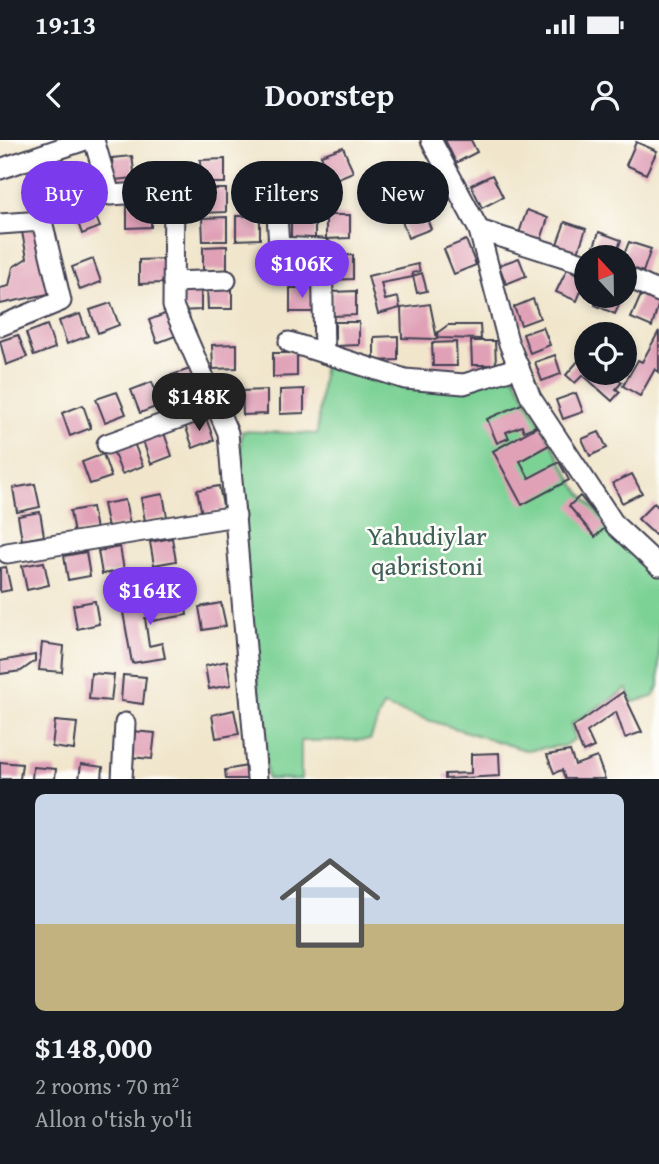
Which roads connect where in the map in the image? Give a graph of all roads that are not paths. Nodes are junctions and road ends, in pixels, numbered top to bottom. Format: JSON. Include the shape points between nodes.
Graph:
{"nodes":[{"id":1,"x":85,"y":140,"type":"edge"},
{"id":2,"x":94,"y":140,"type":"edge"},
{"id":3,"x":430,"y":140,"type":"edge"},
{"id":4,"x":0,"y":169,"type":"edge"},
{"id":5,"x":0,"y":224,"type":"edge"},
{"id":6,"x":278,"y":224,"type":"edge"},
{"id":7,"x":479,"y":230,"type":"junction"},
{"id":8,"x":574,"y":260,"type":"edge"},
{"id":9,"x":226,"y":280,"type":"dead end"},
{"id":10,"x":173,"y":282,"type":"junction"},
{"id":11,"x":637,"y":282,"type":"edge"},
{"id":12,"x":659,"y":292,"type":"edge"},
{"id":13,"x":0,"y":326,"type":"edge"},
{"id":14,"x":289,"y":342,"type":"dead end"},
{"id":15,"x":324,"y":353,"type":"junction"},
{"id":16,"x":519,"y":367,"type":"junction"},
{"id":17,"x":218,"y":404,"type":"junction"},
{"id":18,"x":107,"y":444,"type":"dead end"},
{"id":19,"x":236,"y":516,"type":"junction"},
{"id":20,"x":7,"y":553,"type":"dead end"},
{"id":21,"x":659,"y":566,"type":"edge"},
{"id":22,"x":125,"y":723,"type":"dead end"},
{"id":23,"x":122,"y":779,"type":"edge"},
{"id":24,"x":257,"y":779,"type":"edge"}],
"edges":[{"from":1,"to":4,"type":"street"},
{"from":2,"to":10,"type":"street","via":[[110,195],[174,191]]},
{"from":3,"to":7,"type":"street"},
{"from":5,"to":13,"type":"street","via":[[39,220],[43,224],[61,301]]},
{"from":6,"to":15,"type":"street","via":[[279,247],[322,249]]},
{"from":7,"to":8,"type":"street"},
{"from":7,"to":16,"type":"street"},
{"from":9,"to":10,"type":"street"},
{"from":10,"to":17,"type":"street","via":[[173,306]]},
{"from":11,"to":12,"type":"street"},
{"from":14,"to":15,"type":"street"},
{"from":15,"to":16,"type":"street","via":[[405,379],[464,384]]},
{"from":16,"to":21,"type":"street","via":[[531,398],[581,478],[615,525]]},
{"from":17,"to":18,"type":"street"},
{"from":17,"to":19,"type":"street","via":[[228,433]]},
{"from":19,"to":20,"type":"street"},
{"from":19,"to":24,"type":"street"},
{"from":22,"to":23,"type":"street"}]}
